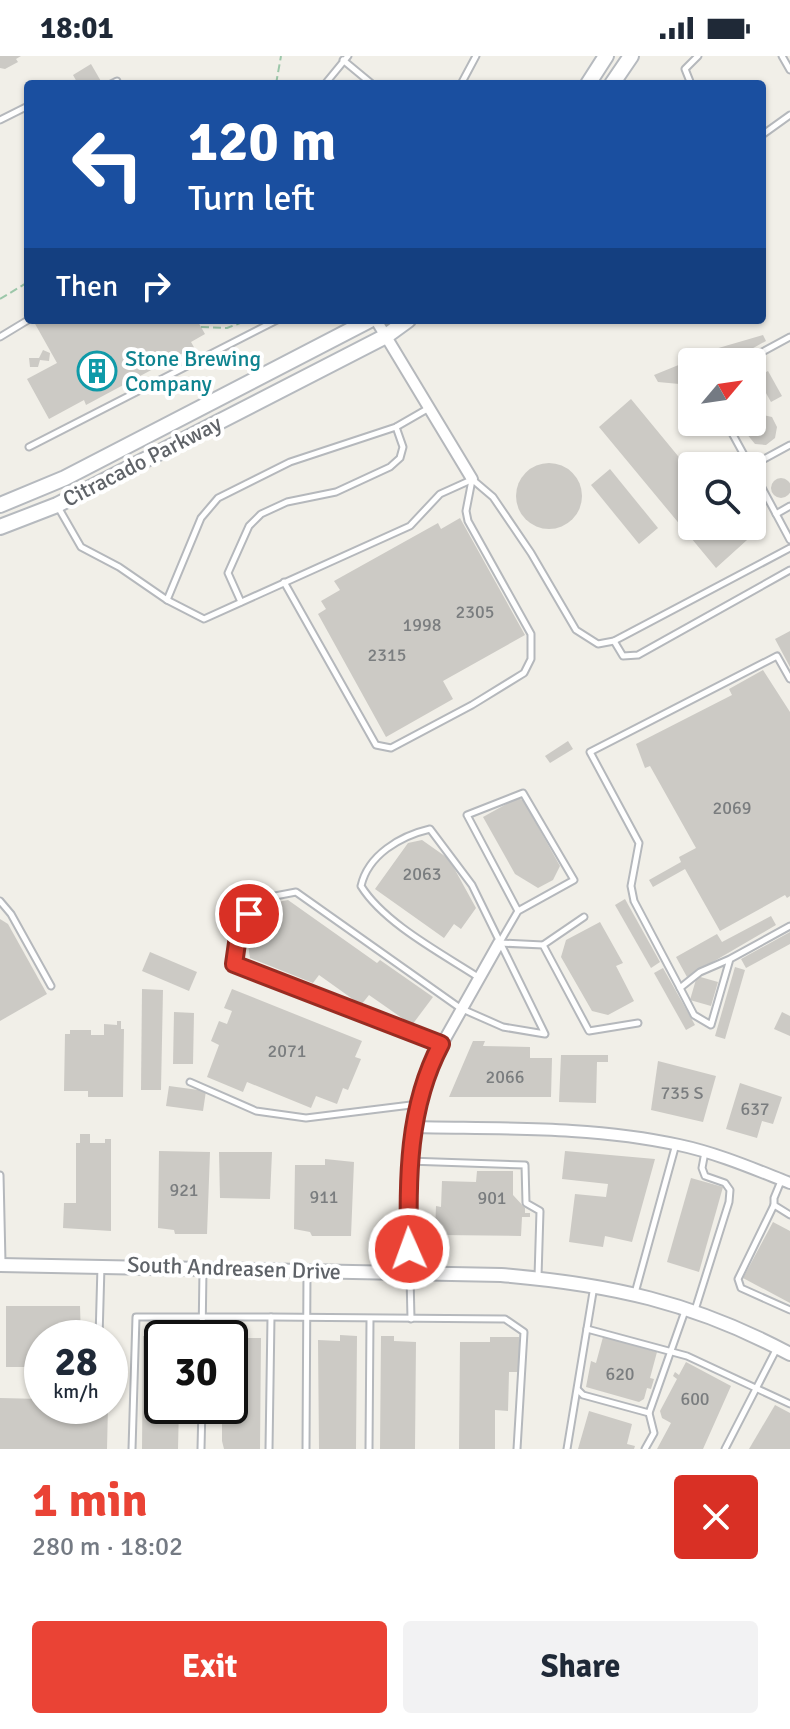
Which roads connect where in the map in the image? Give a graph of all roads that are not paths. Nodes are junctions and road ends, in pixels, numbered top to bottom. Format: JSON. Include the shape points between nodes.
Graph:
{"nodes":[{"id":1,"x":476,"y":56,"type":"edge"},
{"id":2,"x":606,"y":56,"type":"edge"},
{"id":3,"x":631,"y":56,"type":"edge"},
{"id":4,"x":698,"y":56,"type":"edge"},
{"id":5,"x":782,"y":56,"type":"edge"},
{"id":6,"x":345,"y":58,"type":"edge"},
{"id":7,"x":790,"y":70,"type":"edge"},
{"id":8,"x":328,"y":80,"type":"edge"},
{"id":9,"x":368,"y":80,"type":"edge"},
{"id":10,"x":463,"y":80,"type":"edge"},
{"id":11,"x":591,"y":80,"type":"edge"},
{"id":12,"x":615,"y":80,"type":"edge"},
{"id":13,"x":689,"y":80,"type":"edge"},
{"id":14,"x":24,"y":108,"type":"edge"},
{"id":15,"x":790,"y":115,"type":"edge"},
{"id":16,"x":0,"y":120,"type":"edge"},
{"id":17,"x":766,"y":132,"type":"edge"},
{"id":18,"x":24,"y":322,"type":"edge"},
{"id":19,"x":269,"y":324,"type":"edge"},
{"id":20,"x":365,"y":324,"type":"edge"},
{"id":21,"x":376,"y":324,"type":"edge"},
{"id":22,"x":402,"y":324,"type":"edge"},
{"id":23,"x":386,"y":336,"type":"junction"},
{"id":24,"x":0,"y":337,"type":"edge"},
{"id":25,"x":790,"y":337,"type":"edge"},
{"id":26,"x":766,"y":350,"type":"edge"},
{"id":27,"x":429,"y":408,"type":"junction"},
{"id":28,"x":396,"y":427,"type":"junction"},
{"id":29,"x":790,"y":445,"type":"edge"},
{"id":30,"x":29,"y":447,"type":"dead end"},
{"id":31,"x":766,"y":459,"type":"edge"},
{"id":32,"x":472,"y":479,"type":"junction"},
{"id":33,"x":766,"y":495,"type":"edge"},
{"id":34,"x":0,"y":505,"type":"edge"},
{"id":35,"x":57,"y":505,"type":"junction"},
{"id":36,"x":790,"y":506,"type":"edge"},
{"id":37,"x":776,"y":514,"type":"junction"},
{"id":38,"x":0,"y":527,"type":"edge"},
{"id":39,"x":790,"y":540,"type":"edge"},
{"id":40,"x":790,"y":548,"type":"edge"},
{"id":41,"x":790,"y":570,"type":"edge"},
{"id":42,"x":284,"y":582,"type":"junction"},
{"id":43,"x":167,"y":600,"type":"junction"},
{"id":44,"x":241,"y":602,"type":"junction"},
{"id":45,"x":614,"y":641,"type":"junction"},
{"id":46,"x":790,"y":679,"type":"edge"},
{"id":47,"x":0,"y":901,"type":"edge"},
{"id":48,"x":518,"y":911,"type":"junction"},
{"id":49,"x":584,"y":917,"type":"dead end"},
{"id":50,"x":790,"y":926,"type":"edge"},
{"id":51,"x":499,"y":943,"type":"junction"},
{"id":52,"x":543,"y":945,"type":"junction"},
{"id":53,"x":730,"y":959,"type":"junction"},
{"id":54,"x":478,"y":977,"type":"junction"},
{"id":55,"x":51,"y":986,"type":"dead end"},
{"id":56,"x":680,"y":988,"type":"junction"},
{"id":57,"x":460,"y":1008,"type":"junction"},
{"id":58,"x":638,"y":1023,"type":"dead end"},
{"id":59,"x":441,"y":1044,"type":"junction"},
{"id":60,"x":190,"y":1082,"type":"dead end"},
{"id":61,"x":420,"y":1104,"type":"junction"},
{"id":62,"x":414,"y":1127,"type":"junction"},
{"id":63,"x":676,"y":1144,"type":"junction"},
{"id":64,"x":705,"y":1152,"type":"junction"},
{"id":65,"x":408,"y":1161,"type":"junction"},
{"id":66,"x":0,"y":1175,"type":"edge"},
{"id":67,"x":786,"y":1182,"type":"edge"},
{"id":68,"x":774,"y":1205,"type":"junction"},
{"id":69,"x":790,"y":1215,"type":"edge"},
{"id":70,"x":1,"y":1265,"type":"edge"},
{"id":71,"x":101,"y":1265,"type":"junction"},
{"id":72,"x":203,"y":1269,"type":"junction"},
{"id":73,"x":307,"y":1270,"type":"junction"},
{"id":74,"x":410,"y":1274,"type":"junction"},
{"id":75,"x":538,"y":1278,"type":"junction"},
{"id":76,"x":594,"y":1285,"type":"junction"},
{"id":77,"x":635,"y":1293,"type":"junction"},
{"id":78,"x":690,"y":1310,"type":"junction"},
{"id":79,"x":790,"y":1310,"type":"edge"},
{"id":80,"x":202,"y":1317,"type":"junction"},
{"id":81,"x":271,"y":1317,"type":"junction"},
{"id":82,"x":306,"y":1319,"type":"junction"},
{"id":83,"x":370,"y":1319,"type":"junction"},
{"id":84,"x":411,"y":1319,"type":"junction"},
{"id":85,"x":99,"y":1320,"type":"edge"},
{"id":86,"x":587,"y":1329,"type":"junction"},
{"id":87,"x":778,"y":1347,"type":"junction"},
{"id":88,"x":671,"y":1350,"type":"junction"},
{"id":89,"x":790,"y":1354,"type":"edge"},
{"id":90,"x":757,"y":1387,"type":"junction"},
{"id":91,"x":577,"y":1389,"type":"junction"},
{"id":92,"x":790,"y":1404,"type":"edge"},
{"id":93,"x":649,"y":1413,"type":"junction"},
{"id":94,"x":202,"y":1424,"type":"edge"},
{"id":95,"x":132,"y":1449,"type":"edge"},
{"id":96,"x":201,"y":1449,"type":"edge"},
{"id":97,"x":269,"y":1449,"type":"edge"},
{"id":98,"x":306,"y":1449,"type":"edge"},
{"id":99,"x":369,"y":1449,"type":"edge"},
{"id":100,"x":517,"y":1449,"type":"edge"},
{"id":101,"x":567,"y":1449,"type":"edge"},
{"id":102,"x":645,"y":1449,"type":"edge"},
{"id":103,"x":725,"y":1449,"type":"edge"}],
"edges":[{"from":1,"to":10,"type":"lane"},
{"from":2,"to":11,"type":"main road"},
{"from":3,"to":12,"type":"main road"},
{"from":4,"to":13,"type":"lane","via":[[685,69]]},
{"from":5,"to":7,"type":"lane"},
{"from":6,"to":8,"type":"lane"},
{"from":6,"to":9,"type":"lane"},
{"from":14,"to":16,"type":"lane"},
{"from":15,"to":17,"type":"lane"},
{"from":18,"to":24,"type":"lane"},
{"from":19,"to":30,"type":"lane"},
{"from":20,"to":34,"type":"main road","name":"Citracado Parkway","via":[[65,478]]},
{"from":21,"to":23,"type":"street"},
{"from":22,"to":23,"type":"main road","name":"Citracado Parkway"},
{"from":23,"to":27,"type":"street"},
{"from":23,"to":35,"type":"main road","name":"Citracado Parkway"},
{"from":25,"to":26,"type":"lane"},
{"from":27,"to":28,"type":"lane"},
{"from":27,"to":32,"type":"street"},
{"from":28,"to":43,"type":"lane","via":[[303,457],[218,498],[201,518]]},
{"from":28,"to":44,"type":"lane","via":[[403,447],[395,463],[336,492],[287,502],[255,518],[228,573]]},
{"from":29,"to":31,"type":"lane"},
{"from":32,"to":42,"type":"lane","via":[[440,494],[410,526]]},
{"from":32,"to":42,"type":"lane","via":[[468,521],[533,646],[524,673],[472,705],[391,748],[376,745]]},
{"from":32,"to":45,"type":"lane","via":[[493,497],[576,630],[598,644]]},
{"from":33,"to":37,"type":"lane"},
{"from":35,"to":38,"type":"main road","name":"Citracado Parkway"},
{"from":35,"to":43,"type":"lane","via":[[81,547]]},
{"from":36,"to":37,"type":"lane"},
{"from":37,"to":39,"type":"lane"},
{"from":40,"to":45,"type":"lane"},
{"from":41,"to":45,"type":"lane","via":[[638,655],[623,656]]},
{"from":42,"to":44,"type":"lane"},
{"from":43,"to":44,"type":"lane","via":[[204,619]]},
{"from":46,"to":56,"type":"lane","via":[[777,656],[590,752],[639,843],[631,886],[634,901]]},
{"from":47,"to":55,"type":"lane"},
{"from":48,"to":48,"type":"lane","via":[[574,880],[523,793],[467,815]]},
{"from":48,"to":51,"type":"lane"},
{"from":49,"to":52,"type":"lane"},
{"from":50,"to":53,"type":"lane"},
{"from":51,"to":52,"type":"lane"},
{"from":51,"to":54,"type":"street"},
{"from":51,"to":54,"type":"lane","via":[[472,885],[430,829],[391,845],[365,870],[361,886],[371,901]]},
{"from":51,"to":57,"type":"lane","via":[[545,1034],[503,1027]]},
{"from":52,"to":58,"type":"lane","via":[[589,1031]]},
{"from":53,"to":56,"type":"lane"},
{"from":53,"to":56,"type":"lane","via":[[711,1025],[694,1015]]},
{"from":54,"to":57,"type":"street"},
{"from":57,"to":59,"type":"street"},
{"from":57,"to":59,"type":"lane","via":[[296,892],[259,899],[239,929],[234,964]]},
{"from":59,"to":61,"type":"street","via":[[428,1069]]},
{"from":60,"to":61,"type":"lane","via":[[256,1111],[306,1118]]},
{"from":61,"to":62,"type":"street"},
{"from":62,"to":63,"type":"street","via":[[552,1130]]},
{"from":62,"to":65,"type":"street"},
{"from":63,"to":64,"type":"street"},
{"from":63,"to":77,"type":"lane"},
{"from":64,"to":67,"type":"street"},
{"from":64,"to":78,"type":"lane","via":[[705,1176],[725,1183],[729,1202]]},
{"from":65,"to":74,"type":"street"},
{"from":65,"to":75,"type":"lane","via":[[525,1165],[526,1203],[540,1211]]},
{"from":66,"to":70,"type":"lane"},
{"from":67,"to":68,"type":"lane"},
{"from":68,"to":69,"type":"lane"},
{"from":68,"to":79,"type":"lane","via":[[738,1279],[741,1288]]},
{"from":70,"to":71,"type":"street","name":"South Andreasen Drive"},
{"from":71,"to":72,"type":"street","name":"South Andreasen Drive"},
{"from":71,"to":85,"type":"lane"},
{"from":72,"to":73,"type":"street","name":"South Andreasen Drive"},
{"from":72,"to":80,"type":"lane"},
{"from":73,"to":74,"type":"street","name":"South Andreasen Drive"},
{"from":73,"to":82,"type":"lane"},
{"from":74,"to":75,"type":"street","name":"South Andreasen Drive"},
{"from":74,"to":84,"type":"lane"},
{"from":75,"to":76,"type":"street","name":"South Andreasen Drive"},
{"from":76,"to":77,"type":"street","name":"South Andreasen Drive"},
{"from":76,"to":86,"type":"lane"},
{"from":77,"to":78,"type":"street","name":"South Andreasen Drive"},
{"from":78,"to":87,"type":"street","name":"South Andreasen Drive"},
{"from":78,"to":88,"type":"lane"},
{"from":80,"to":81,"type":"lane"},
{"from":80,"to":95,"type":"lane","via":[[136,1317]]},
{"from":81,"to":82,"type":"lane"},
{"from":81,"to":97,"type":"lane"},
{"from":82,"to":83,"type":"lane"},
{"from":82,"to":98,"type":"lane"},
{"from":83,"to":84,"type":"lane"},
{"from":83,"to":99,"type":"lane"},
{"from":84,"to":100,"type":"lane","via":[[505,1319],[524,1332]]},
{"from":86,"to":88,"type":"lane"},
{"from":86,"to":91,"type":"lane"},
{"from":87,"to":89,"type":"street","name":"South Andreasen Drive"},
{"from":87,"to":90,"type":"lane"},
{"from":88,"to":90,"type":"lane"},
{"from":88,"to":93,"type":"lane"},
{"from":90,"to":92,"type":"lane"},
{"from":90,"to":103,"type":"lane"},
{"from":91,"to":93,"type":"lane"},
{"from":91,"to":101,"type":"lane"},
{"from":93,"to":102,"type":"lane","via":[[654,1433]]},
{"from":94,"to":96,"type":"lane"}]}
